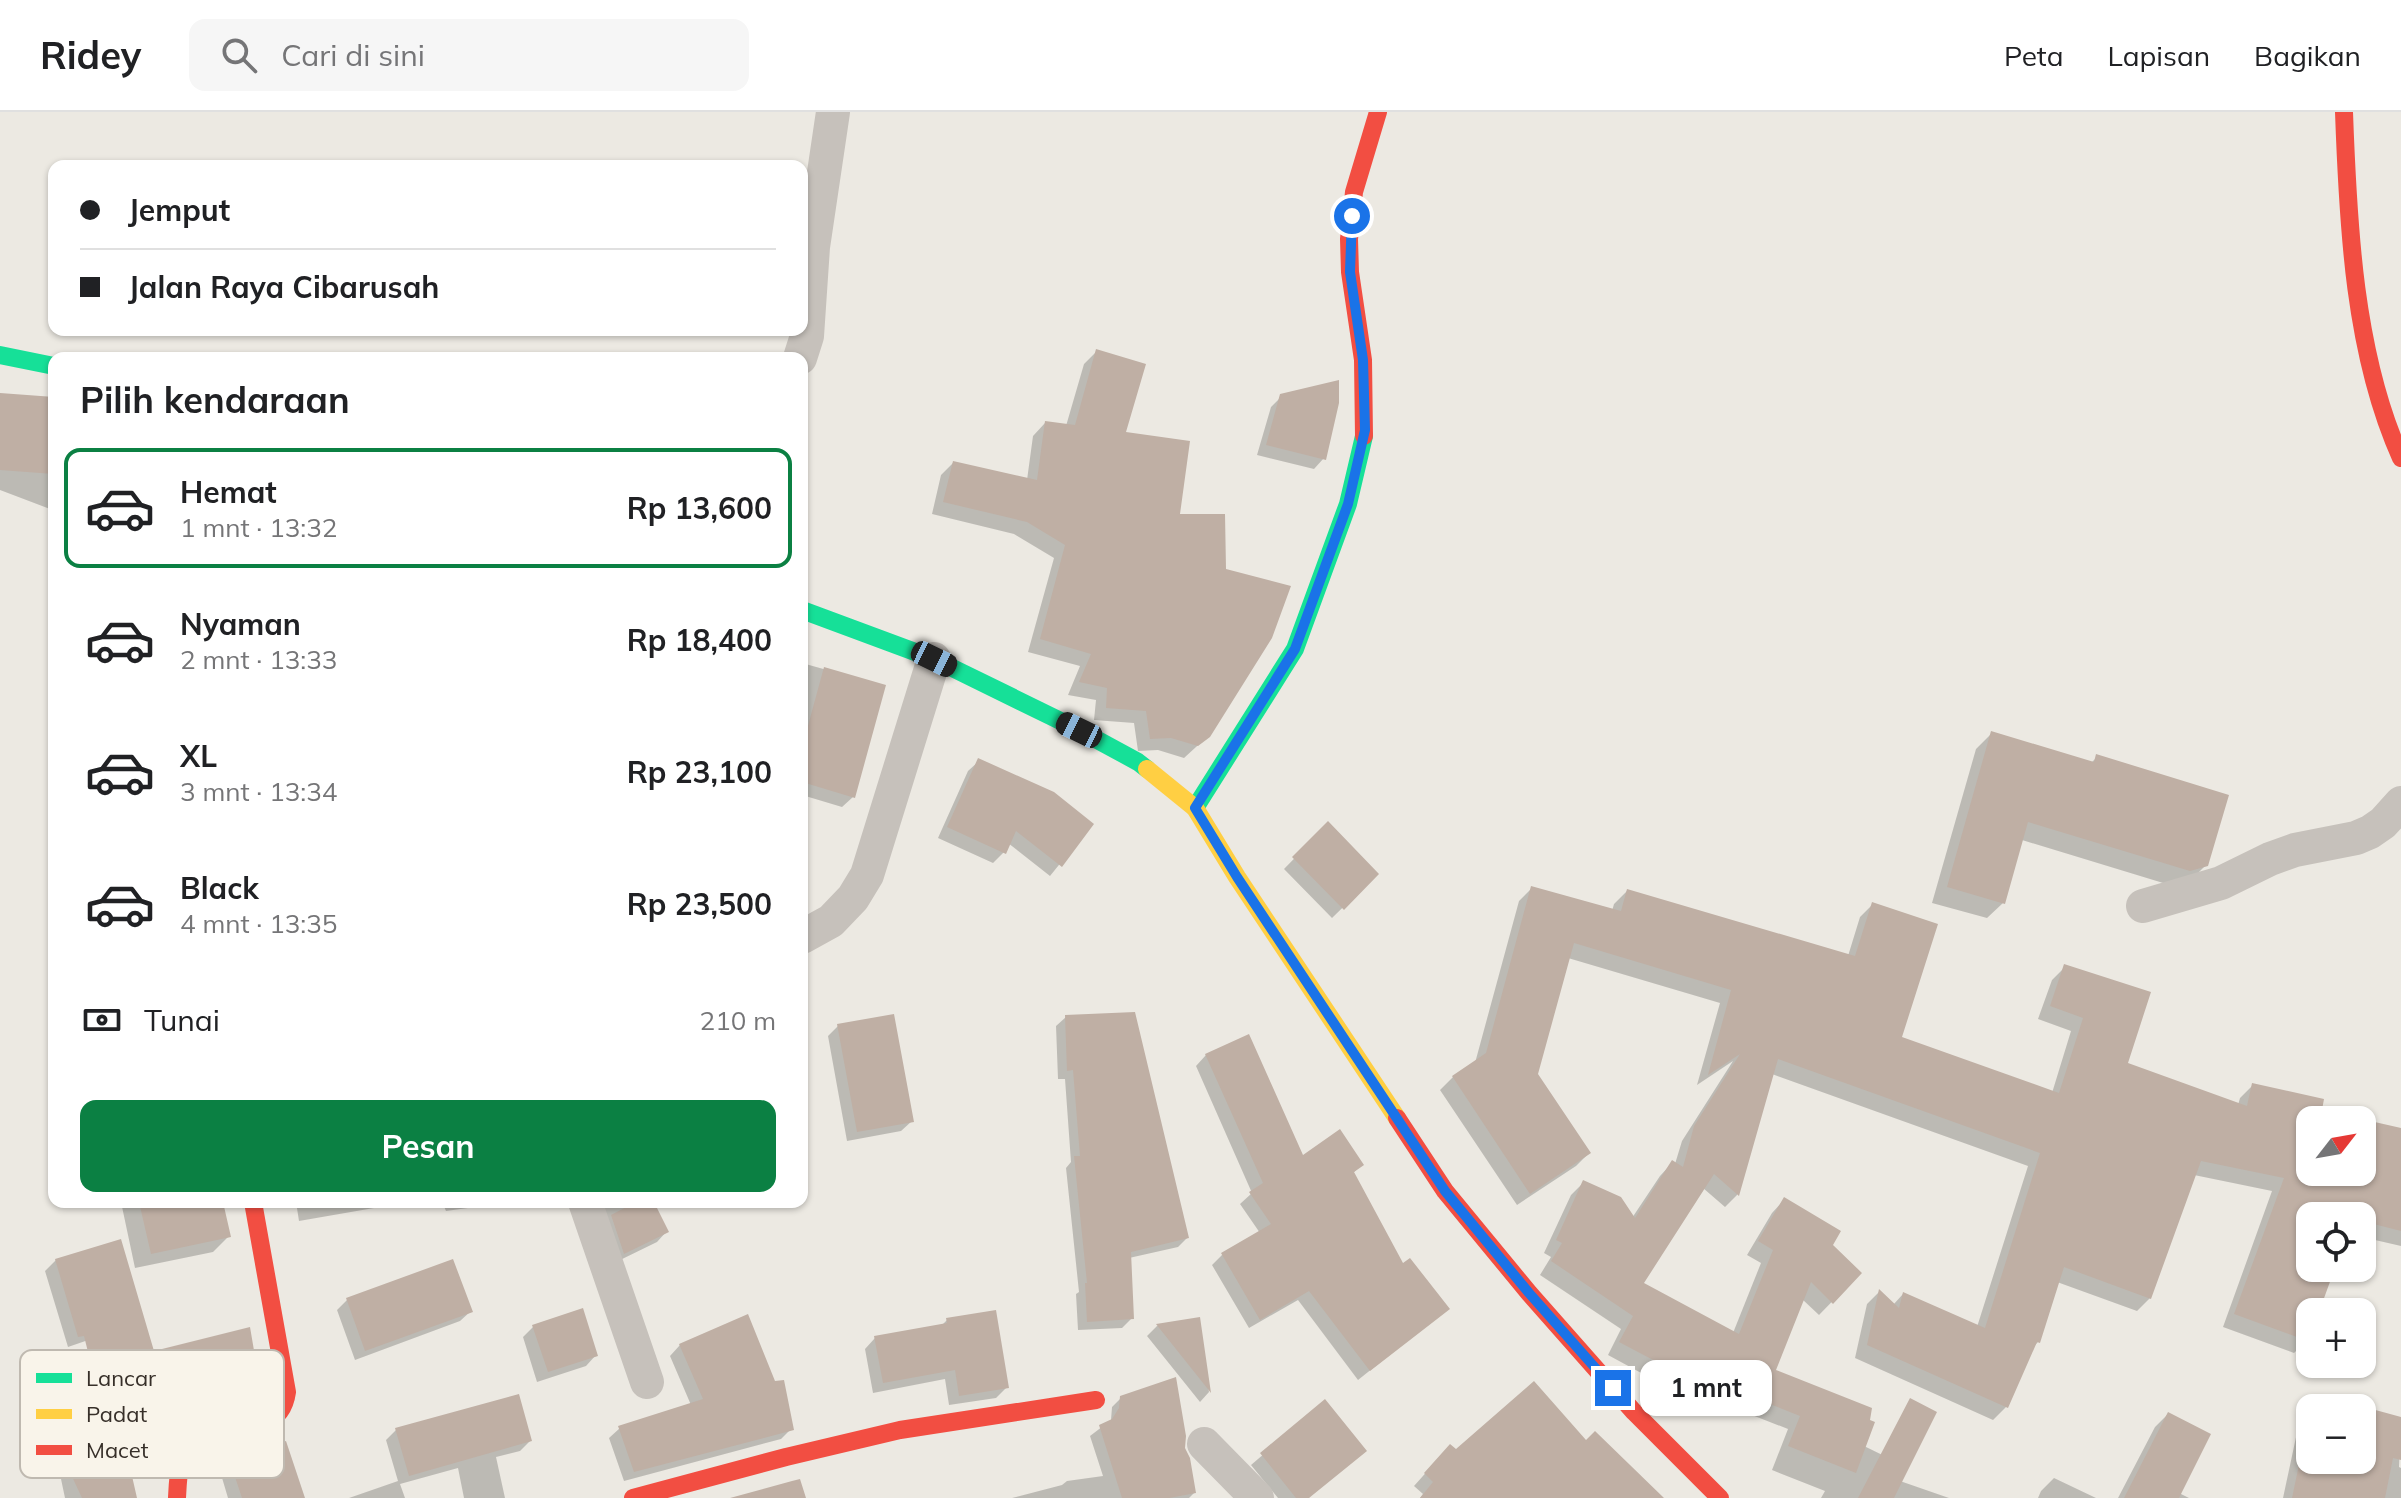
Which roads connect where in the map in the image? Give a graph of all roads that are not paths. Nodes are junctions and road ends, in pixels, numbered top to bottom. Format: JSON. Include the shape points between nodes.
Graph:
{"nodes":[{"id":1,"x":833,"y":112,"type":"edge"},
{"id":2,"x":1378,"y":112,"type":"edge"},
{"id":3,"x":2344,"y":112,"type":"edge"},
{"id":4,"x":808,"y":321,"type":"edge"},
{"id":5,"x":0,"y":355,"type":"edge"},
{"id":6,"x":48,"y":365,"type":"edge"},
{"id":7,"x":2392,"y":405,"type":"edge"},
{"id":8,"x":2401,"y":458,"type":"edge"},
{"id":9,"x":808,"y":612,"type":"edge"},
{"id":10,"x":934,"y":659,"type":"junction"},
{"id":11,"x":2401,"y":803,"type":"edge"},
{"id":12,"x":1195,"y":808,"type":"junction"},
{"id":13,"x":2143,"y":906,"type":"dead end"},
{"id":14,"x":808,"y":934,"type":"edge"},
{"id":15,"x":254,"y":1208,"type":"edge"},
{"id":16,"x":587,"y":1208,"type":"edge"},
{"id":17,"x":279,"y":1350,"type":"edge"},
{"id":18,"x":284,"y":1375,"type":"edge"},
{"id":19,"x":647,"y":1382,"type":"dead end"},
{"id":20,"x":1096,"y":1400,"type":"dead end"},
{"id":21,"x":284,"y":1408,"type":"edge"},
{"id":22,"x":1204,"y":1444,"type":"dead end"},
{"id":23,"x":178,"y":1478,"type":"edge"},
{"id":24,"x":177,"y":1498,"type":"edge"},
{"id":25,"x":633,"y":1498,"type":"edge"},
{"id":26,"x":1257,"y":1498,"type":"edge"},
{"id":27,"x":1720,"y":1498,"type":"edge"}],
"edges":[{"from":1,"to":4,"type":"street"},
{"from":2,"to":12,"type":"street","via":[[1354,192],[1349,239],[1365,430],[1348,504],[1295,649]]},
{"from":3,"to":7,"type":"street","via":[[2354,273],[2367,348]]},
{"from":5,"to":6,"type":"street"},
{"from":7,"to":8,"type":"street","via":[[2388,430]]},
{"from":9,"to":10,"type":"street"},
{"from":10,"to":12,"type":"street","via":[[1138,762]]},
{"from":10,"to":14,"type":"street","via":[[867,875],[831,921]]},
{"from":11,"to":13,"type":"street","via":[[2383,823],[2356,838],[2295,850],[2221,883]]},
{"from":12,"to":27,"type":"street","via":[[1445,1191],[1624,1400]]},
{"from":15,"to":17,"type":"street"},
{"from":16,"to":19,"type":"street"},
{"from":18,"to":21,"type":"street"},
{"from":20,"to":25,"type":"street","via":[[900,1430]]},
{"from":22,"to":26,"type":"street"},
{"from":23,"to":24,"type":"street"}]}
